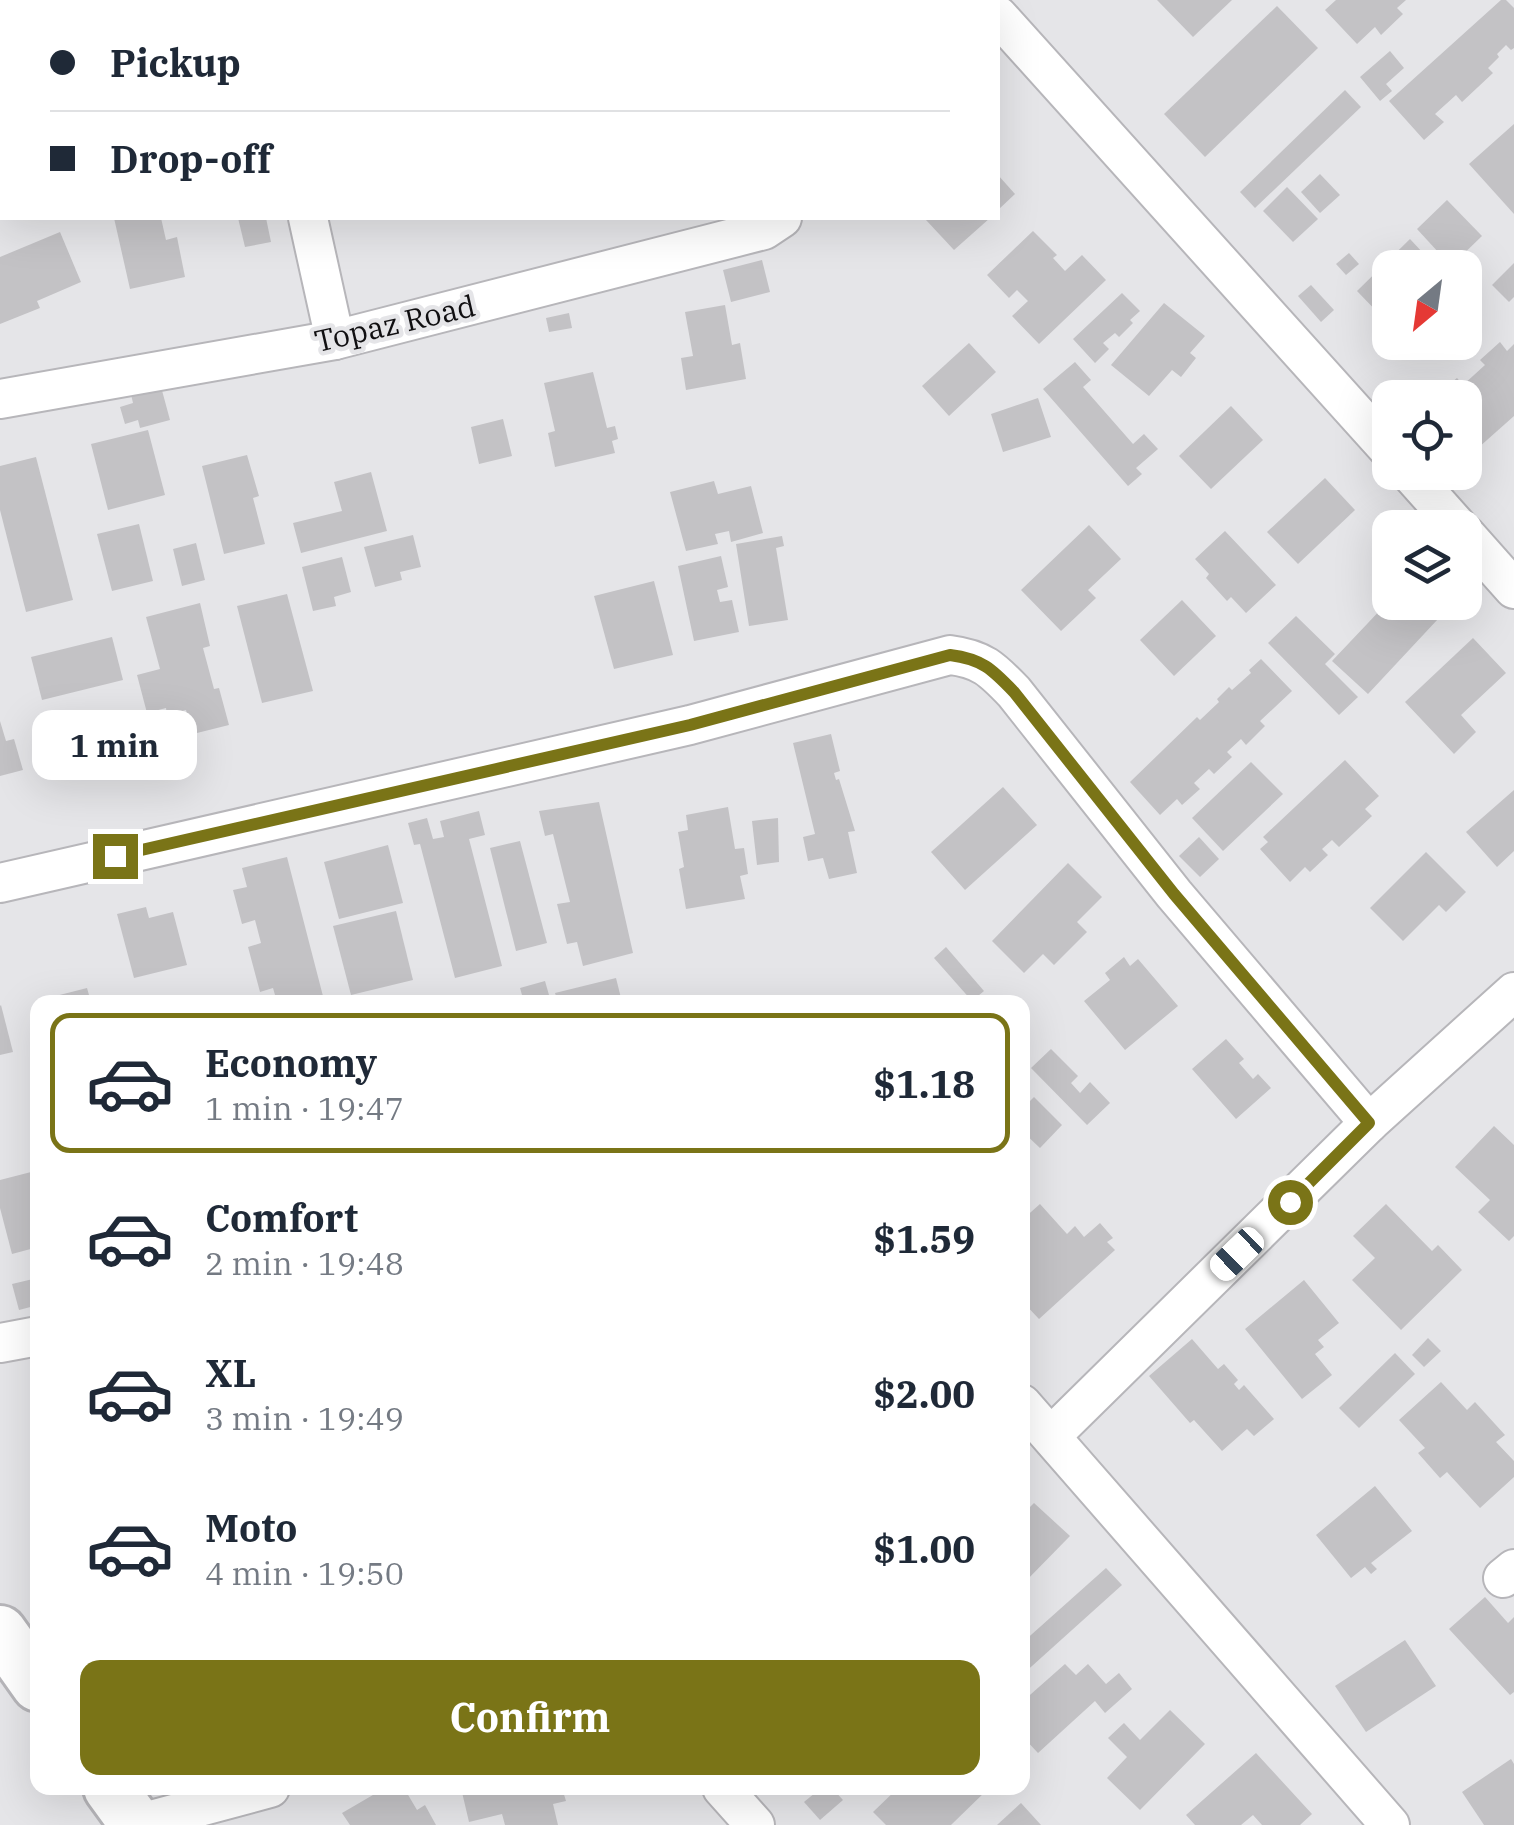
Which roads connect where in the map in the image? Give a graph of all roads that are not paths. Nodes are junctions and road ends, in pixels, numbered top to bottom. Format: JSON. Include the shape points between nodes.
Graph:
{"nodes":[{"id":1,"x":1000,"y":18,"type":"edge"},
{"id":2,"x":308,"y":220,"type":"edge"},
{"id":3,"x":779,"y":220,"type":"edge"},
{"id":4,"x":335,"y":340,"type":"junction"},
{"id":5,"x":0,"y":399,"type":"edge"},
{"id":6,"x":1372,"y":431,"type":"edge"},
{"id":7,"x":1425,"y":490,"type":"edge"},
{"id":8,"x":1443,"y":510,"type":"edge"},
{"id":9,"x":1482,"y":553,"type":"edge"},
{"id":10,"x":1514,"y":589,"type":"edge"},
{"id":11,"x":0,"y":882,"type":"edge"},
{"id":12,"x":1514,"y":992,"type":"edge"},
{"id":13,"x":1369,"y":1123,"type":"junction"},
{"id":14,"x":30,"y":1338,"type":"edge"},
{"id":15,"x":0,"y":1344,"type":"edge"},
{"id":16,"x":1030,"y":1413,"type":"edge"},
{"id":17,"x":1052,"y":1436,"type":"junction"},
{"id":18,"x":0,"y":1632,"type":"edge"},
{"id":19,"x":30,"y":1674,"type":"edge"},
{"id":20,"x":115,"y":1795,"type":"edge"},
{"id":21,"x":244,"y":1795,"type":"edge"},
{"id":22,"x":728,"y":1795,"type":"edge"},
{"id":23,"x":137,"y":1824,"type":"edge"},
{"id":24,"x":756,"y":1825,"type":"edge"},
{"id":25,"x":1390,"y":1825,"type":"edge"}],
"edges":[{"from":1,"to":6,"type":"street"},
{"from":2,"to":4,"type":"street"},
{"from":3,"to":4,"type":"street","name":"Topaz Road","via":[[764,230]]},
{"from":4,"to":5,"type":"street","name":"Topaz Road"},
{"from":7,"to":8,"type":"street"},
{"from":9,"to":10,"type":"street"},
{"from":11,"to":13,"type":"street","via":[[690,725],[950,655],[974,658],[1014,692]]},
{"from":12,"to":13,"type":"street"},
{"from":13,"to":17,"type":"street"},
{"from":14,"to":15,"type":"street"},
{"from":16,"to":17,"type":"street"},
{"from":17,"to":25,"type":"street"},
{"from":18,"to":19,"type":"main road"},
{"from":20,"to":23,"type":"main road"},
{"from":21,"to":23,"type":"street"},
{"from":22,"to":24,"type":"street"}]}
